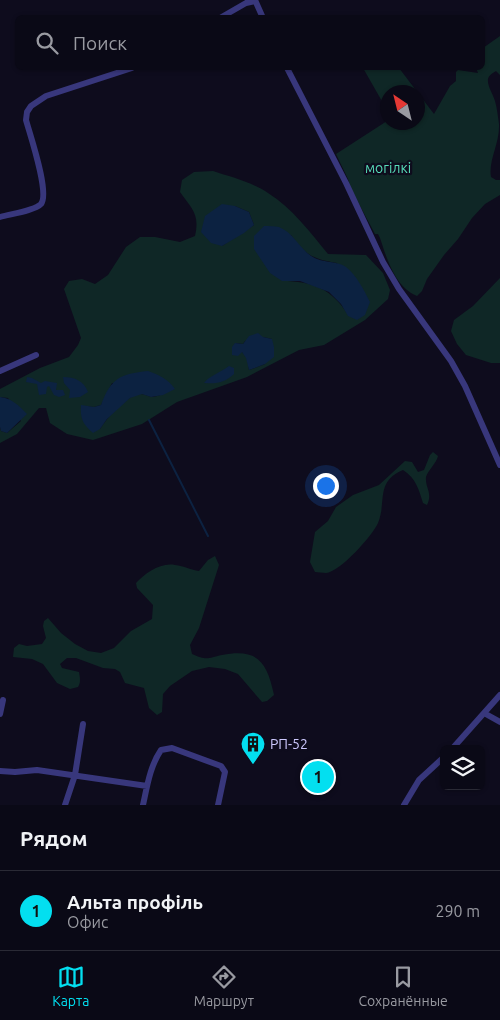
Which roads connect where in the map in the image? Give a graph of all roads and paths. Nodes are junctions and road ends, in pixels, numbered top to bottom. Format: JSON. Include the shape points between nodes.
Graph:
{"nodes":[{"id":1,"x":255,"y":0,"type":"edge"},
{"id":2,"x":225,"y":15,"type":"edge"},
{"id":3,"x":262,"y":15,"type":"edge"},
{"id":4,"x":126,"y":70,"type":"edge"},
{"id":5,"x":288,"y":70,"type":"edge"},
{"id":6,"x":0,"y":217,"type":"edge"},
{"id":7,"x":36,"y":355,"type":"dead end"},
{"id":8,"x":0,"y":371,"type":"edge"},
{"id":9,"x":500,"y":465,"type":"edge"},
{"id":10,"x":500,"y":695,"type":"edge"},
{"id":11,"x":4,"y":700,"type":"dead end"},
{"id":12,"x":484,"y":713,"type":"junction"},
{"id":13,"x":0,"y":714,"type":"edge"},
{"id":14,"x":500,"y":722,"type":"edge"},
{"id":15,"x":83,"y":724,"type":"dead end"},
{"id":16,"x":456,"y":745,"type":"edge"},
{"id":17,"x":440,"y":761,"type":"edge"},
{"id":18,"x":0,"y":771,"type":"edge"},
{"id":19,"x":75,"y":775,"type":"junction"},
{"id":20,"x":147,"y":786,"type":"junction"},
{"id":21,"x":65,"y":805,"type":"edge"},
{"id":22,"x":143,"y":805,"type":"edge"},
{"id":23,"x":218,"y":805,"type":"edge"},
{"id":24,"x":404,"y":805,"type":"edge"}],
"edges":[{"from":1,"to":2,"type":"street"},
{"from":1,"to":3,"type":"street"},
{"from":4,"to":6,"type":"street","via":[[46,96],[31,106],[26,120],[42,180],[43,200],[34,208]]},
{"from":5,"to":9,"type":"street","via":[[383,262],[466,386]]},
{"from":7,"to":8,"type":"street"},
{"from":10,"to":12,"type":"street"},
{"from":11,"to":13,"type":"street"},
{"from":12,"to":14,"type":"street"},
{"from":12,"to":16,"type":"street"},
{"from":15,"to":19,"type":"street"},
{"from":17,"to":24,"type":"street","via":[[418,780]]},
{"from":18,"to":19,"type":"street","via":[[37,770]]},
{"from":19,"to":20,"type":"street"},
{"from":19,"to":21,"type":"street"},
{"from":20,"to":22,"type":"street"},
{"from":20,"to":23,"type":"street","via":[[161,750],[172,748],[221,766],[225,772]]}]}
